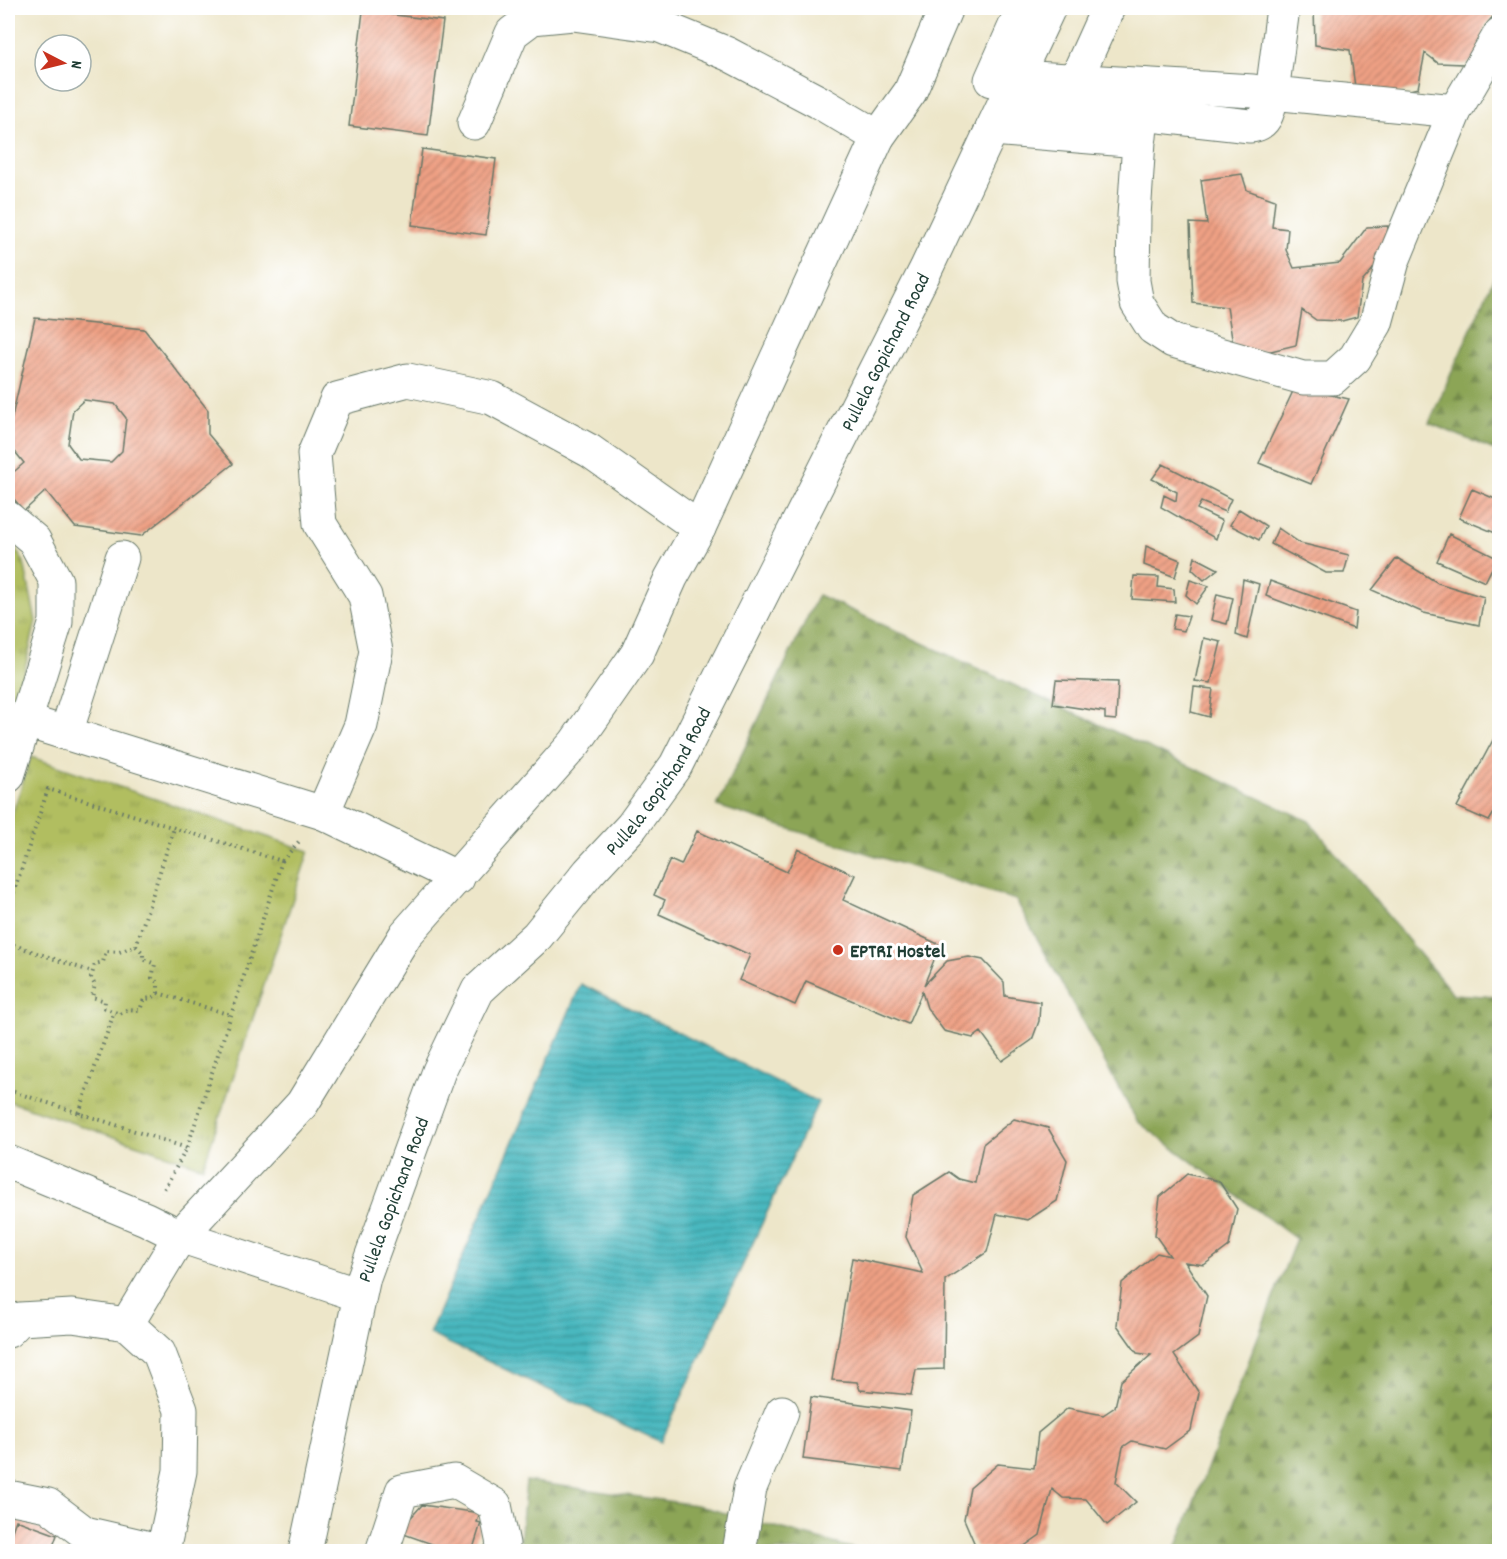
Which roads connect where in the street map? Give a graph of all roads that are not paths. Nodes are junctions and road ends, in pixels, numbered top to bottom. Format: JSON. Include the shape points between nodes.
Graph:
{"nodes":[{"id":1,"x":946,"y":8,"type":"edge"},
{"id":2,"x":1023,"y":8,"type":"edge"},
{"id":3,"x":1049,"y":8,"type":"edge"},
{"id":4,"x":1108,"y":8,"type":"edge"},
{"id":5,"x":1283,"y":8,"type":"edge"},
{"id":6,"x":1500,"y":34,"type":"edge"},
{"id":7,"x":1075,"y":81,"type":"junction"},
{"id":8,"x":1263,"y":92,"type":"junction"},
{"id":9,"x":1455,"y":111,"type":"junction"},
{"id":10,"x":1142,"y":114,"type":"junction"},
{"id":11,"x":992,"y":120,"type":"junction"},
{"id":12,"x":474,"y":123,"type":"dead end"},
{"id":13,"x":878,"y":137,"type":"junction"},
{"id":14,"x":8,"y":518,"type":"edge"},
{"id":15,"x":699,"y":528,"type":"junction"},
{"id":16,"x":122,"y":558,"type":"dead end"},
{"id":17,"x":26,"y":720,"type":"junction"},
{"id":18,"x":66,"y":733,"type":"junction"},
{"id":19,"x":8,"y":776,"type":"edge"},
{"id":20,"x":323,"y":813,"type":"junction"},
{"id":21,"x":458,"y":878,"type":"junction"},
{"id":22,"x":8,"y":1162,"type":"edge"},
{"id":23,"x":180,"y":1236,"type":"junction"},
{"id":24,"x":350,"y":1291,"type":"junction"},
{"id":25,"x":127,"y":1324,"type":"junction"},
{"id":26,"x":8,"y":1331,"type":"edge"},
{"id":27,"x":782,"y":1412,"type":"dead end"},
{"id":28,"x":8,"y":1497,"type":"edge"},
{"id":29,"x":163,"y":1551,"type":"edge"},
{"id":30,"x":282,"y":1551,"type":"edge"},
{"id":31,"x":305,"y":1551,"type":"edge"},
{"id":32,"x":382,"y":1551,"type":"edge"},
{"id":33,"x":501,"y":1551,"type":"edge"},
{"id":34,"x":739,"y":1551,"type":"edge"}],
"edges":[{"from":1,"to":13,"type":"street","via":[[910,92]]},
{"from":2,"to":11,"type":"street","name":"Pullela Gopichand Road"},
{"from":3,"to":11,"type":"street","name":"Pullela Gopichand Road"},
{"from":4,"to":7,"type":"street"},
{"from":5,"to":8,"type":"street"},
{"from":6,"to":9,"type":"street"},
{"from":7,"to":10,"type":"street"},
{"from":7,"to":11,"type":"street"},
{"from":8,"to":9,"type":"street"},
{"from":8,"to":10,"type":"street","via":[[1267,117],[1258,126]]},
{"from":9,"to":10,"type":"street","via":[[1393,261],[1376,322],[1355,357],[1333,378],[1303,378],[1173,341],[1153,328],[1137,303],[1133,281]]},
{"from":10,"to":11,"type":"street"},
{"from":11,"to":24,"type":"street","name":"Pullela Gopichand Road","via":[[909,262],[660,754],[620,810],[526,918],[464,975],[420,1065]]},
{"from":12,"to":13,"type":"street","via":[[512,33],[532,18],[573,14],[660,26],[680,34],[728,54]]},
{"from":13,"to":15,"type":"street"},
{"from":14,"to":17,"type":"street","via":[[34,540],[56,581],[56,622]]},
{"from":15,"to":20,"type":"street","via":[[590,451],[492,398],[408,380],[337,399],[314,454],[320,524],[365,596],[376,651],[361,725]]},
{"from":15,"to":21,"type":"street","via":[[671,578],[637,654],[594,717]]},
{"from":16,"to":18,"type":"street"},
{"from":17,"to":18,"type":"street"},
{"from":17,"to":19,"type":"street"},
{"from":18,"to":20,"type":"street"},
{"from":20,"to":21,"type":"street"},
{"from":21,"to":23,"type":"street","via":[[406,934],[302,1104]]},
{"from":22,"to":23,"type":"street"},
{"from":23,"to":24,"type":"street"},
{"from":23,"to":25,"type":"street"},
{"from":24,"to":30,"type":"street","name":"Pullela Gopichand Road"},
{"from":24,"to":31,"type":"street","name":"Pullela Gopichand Road"},
{"from":25,"to":26,"type":"street","via":[[72,1316],[21,1319]]},
{"from":25,"to":29,"type":"street","via":[[159,1353],[180,1410],[180,1471]]},
{"from":27,"to":34,"type":"street","via":[[750,1488]]},
{"from":28,"to":29,"type":"street","via":[[48,1505],[85,1533]]},
{"from":32,"to":33,"type":"street","via":[[402,1491],[454,1481],[495,1505]]}]}
